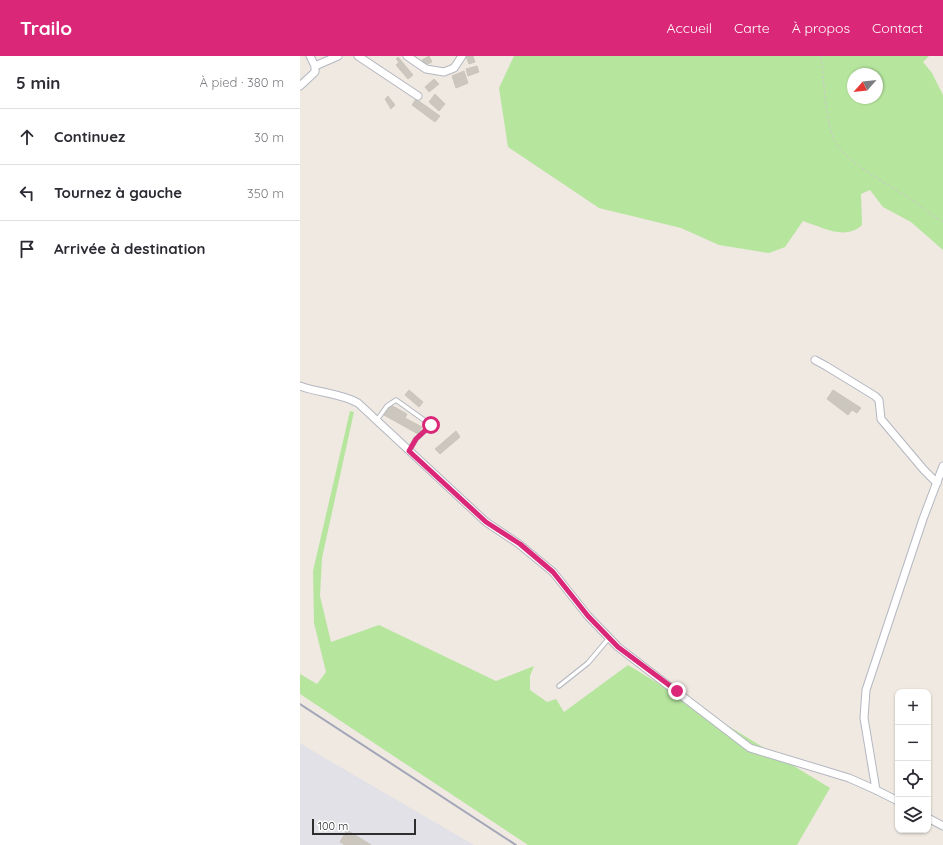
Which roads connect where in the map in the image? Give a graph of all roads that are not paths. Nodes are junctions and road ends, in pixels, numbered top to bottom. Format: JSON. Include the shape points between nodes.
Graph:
{"nodes":[{"id":1,"x":310,"y":56,"type":"edge"},
{"id":2,"x":338,"y":56,"type":"edge"},
{"id":3,"x":358,"y":56,"type":"edge"},
{"id":4,"x":407,"y":56,"type":"edge"},
{"id":5,"x":462,"y":56,"type":"edge"},
{"id":6,"x":315,"y":66,"type":"junction"},
{"id":7,"x":300,"y":86,"type":"edge"},
{"id":8,"x":418,"y":96,"type":"dead end"},
{"id":9,"x":815,"y":360,"type":"dead end"},
{"id":10,"x":300,"y":386,"type":"edge"},
{"id":11,"x":376,"y":420,"type":"junction"},
{"id":12,"x":409,"y":451,"type":"junction"},
{"id":13,"x":943,"y":466,"type":"edge"},
{"id":14,"x":937,"y":483,"type":"junction"},
{"id":15,"x":609,"y":638,"type":"junction"},
{"id":16,"x":559,"y":686,"type":"dead end"},
{"id":17,"x":876,"y":790,"type":"junction"},
{"id":18,"x":895,"y":800,"type":"edge"},
{"id":19,"x":931,"y":820,"type":"edge"},
{"id":20,"x":943,"y":826,"type":"edge"}],
"edges":[{"from":1,"to":6,"type":"street"},
{"from":2,"to":6,"type":"street"},
{"from":3,"to":8,"type":"street"},
{"from":4,"to":5,"type":"street","via":[[426,69],[444,72],[454,68]]},
{"from":6,"to":7,"type":"street","via":[[315,72]]},
{"from":9,"to":14,"type":"street","via":[[879,400],[881,419]]},
{"from":10,"to":11,"type":"street","via":[[348,397]]},
{"from":11,"to":12,"type":"street"},
{"from":11,"to":12,"type":"lane","via":[[387,406],[396,400],[431,425],[416,439]]},
{"from":12,"to":15,"type":"street","via":[[486,522],[520,544],[553,572]]},
{"from":13,"to":14,"type":"street"},
{"from":14,"to":17,"type":"street","via":[[866,690],[864,718]]},
{"from":15,"to":16,"type":"lane","via":[[588,663]]},
{"from":15,"to":17,"type":"street","via":[[750,748],[849,778]]},
{"from":17,"to":18,"type":"street"},
{"from":19,"to":20,"type":"street"}]}
